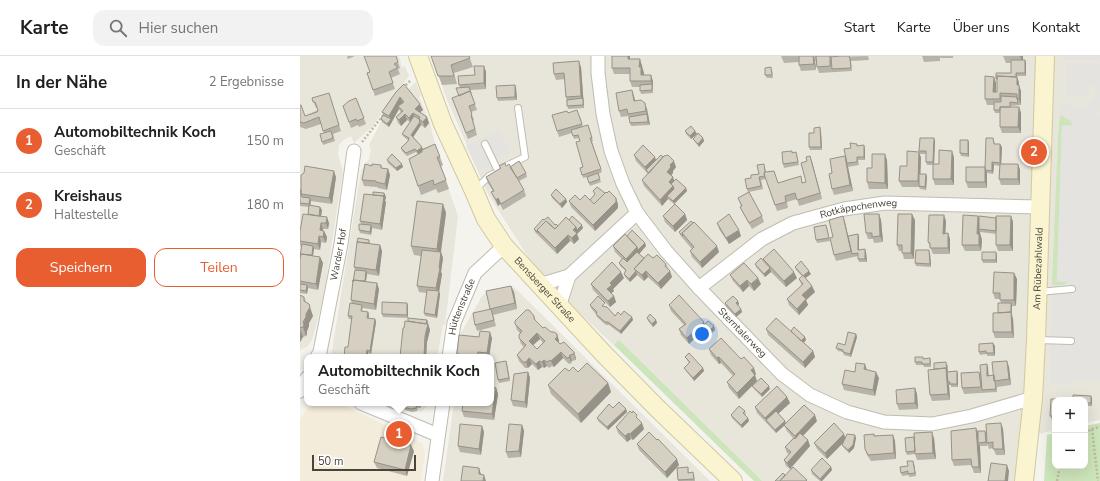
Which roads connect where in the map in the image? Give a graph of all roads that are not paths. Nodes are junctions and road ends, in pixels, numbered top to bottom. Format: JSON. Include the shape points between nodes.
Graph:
{"nodes":[{"id":1,"x":598,"y":56,"type":"edge"},
{"id":2,"x":1045,"y":56,"type":"edge"},
{"id":3,"x":421,"y":63,"type":"edge"},
{"id":4,"x":518,"y":108,"type":"dead end"},
{"id":5,"x":485,"y":144,"type":"dead end"},
{"id":6,"x":354,"y":151,"type":"road end"},
{"id":7,"x":498,"y":171,"type":"junction"},
{"id":8,"x":474,"y":191,"type":"junction"},
{"id":9,"x":1040,"y":207,"type":"junction"},
{"id":10,"x":637,"y":214,"type":"junction"},
{"id":11,"x":504,"y":246,"type":"junction"},
{"id":12,"x":569,"y":276,"type":"junction"},
{"id":13,"x":539,"y":285,"type":"junction"},
{"id":14,"x":699,"y":288,"type":"junction"},
{"id":15,"x":1072,"y":289,"type":"dead end"},
{"id":16,"x":1037,"y":292,"type":"junction"},
{"id":17,"x":559,"y":307,"type":"junction"},
{"id":18,"x":1036,"y":340,"type":"junction"},
{"id":19,"x":1071,"y":341,"type":"dead end"},
{"id":20,"x":319,"y":354,"type":"edge"},
{"id":21,"x":449,"y":354,"type":"edge"},
{"id":22,"x":1033,"y":398,"type":"junction"},
{"id":23,"x":368,"y":406,"type":"edge"},
{"id":24,"x":443,"y":406,"type":"edge"},
{"id":25,"x":438,"y":436,"type":"junction"},
{"id":26,"x":432,"y":481,"type":"edge"},
{"id":27,"x":733,"y":481,"type":"edge"},
{"id":28,"x":1024,"y":481,"type":"edge"}],
"edges":[{"from":1,"to":10,"type":"street","name":"Sterntalerweg","via":[[602,114],[611,151]]},
{"from":2,"to":9,"type":"main road","name":"Am Rübezahlwald"},
{"from":3,"to":8,"type":"main road","name":"Bensberger Straße","via":[[444,124]]},
{"from":4,"to":7,"type":"lane","via":[[525,157]]},
{"from":5,"to":7,"type":"lane"},
{"from":6,"to":20,"type":"street","name":"Warder Hof","via":[[341,244]]},
{"from":7,"to":8,"type":"lane"},
{"from":8,"to":11,"type":"main road","name":"Bensberger Straße","via":[[486,219]]},
{"from":9,"to":14,"type":"street","name":"Rotkäppchenweg","via":[[885,203],[844,208],[793,223],[762,239]]},
{"from":9,"to":16,"type":"main road","name":"Am Rübezahlwald"},
{"from":10,"to":12,"type":"street"},
{"from":10,"to":14,"type":"street","name":"Sterntalerweg"},
{"from":11,"to":13,"type":"main road","name":"Bensberger Straße"},
{"from":11,"to":21,"type":"street","name":"Hüttenstraße","via":[[475,273],[454,323]]},
{"from":12,"to":13,"type":"street"},
{"from":12,"to":17,"type":"street"},
{"from":13,"to":17,"type":"main road","name":"Bensberger Straße"},
{"from":14,"to":22,"type":"street","name":"Sterntalerweg","via":[[782,374],[810,395],[847,412],[884,422],[932,424],[972,416]]},
{"from":15,"to":16,"type":"lane"},
{"from":16,"to":18,"type":"main road","name":"Am Rübezahlwald"},
{"from":17,"to":27,"type":"main road","name":"Bensberger Straße"},
{"from":18,"to":19,"type":"lane"},
{"from":18,"to":22,"type":"main road","name":"Am Rübezahlwald"},
{"from":22,"to":28,"type":"main road","name":"Am Rübezahlwald"},
{"from":23,"to":25,"type":"street"},
{"from":24,"to":25,"type":"street"},
{"from":25,"to":26,"type":"street"}]}
